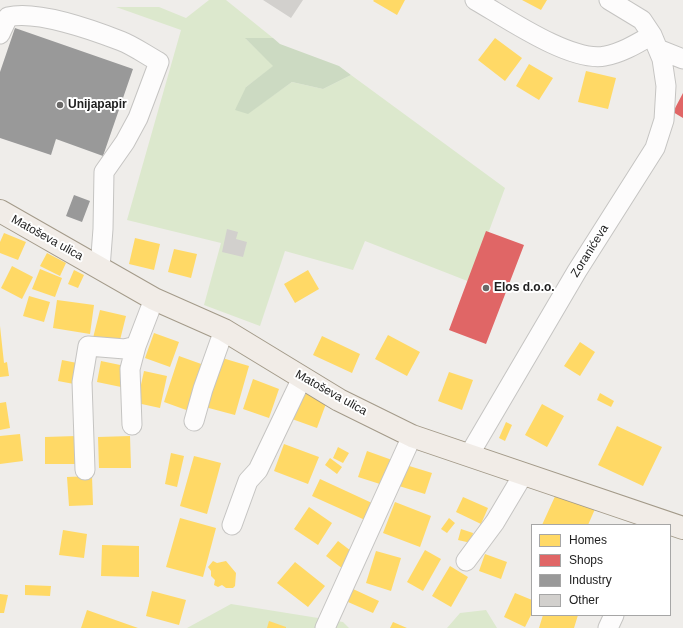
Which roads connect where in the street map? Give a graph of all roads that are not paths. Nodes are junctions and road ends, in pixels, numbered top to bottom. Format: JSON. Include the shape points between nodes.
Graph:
{"nodes":[{"id":1,"x":475,"y":0,"type":"edge"},
{"id":2,"x":609,"y":0,"type":"edge"},
{"id":3,"x":0,"y":34,"type":"edge"},
{"id":4,"x":655,"y":42,"type":"junction"},
{"id":5,"x":683,"y":59,"type":"edge"},
{"id":6,"x":0,"y":211,"type":"edge"},
{"id":7,"x":100,"y":268,"type":"junction"},
{"id":8,"x":154,"y":299,"type":"junction"},
{"id":9,"x":224,"y":330,"type":"junction"},
{"id":10,"x":136,"y":346,"type":"junction"},
{"id":11,"x":302,"y":378,"type":"junction"},
{"id":12,"x":194,"y":421,"type":"dead end"},
{"id":13,"x":132,"y":425,"type":"dead end"},
{"id":14,"x":412,"y":436,"type":"junction"},
{"id":15,"x":469,"y":455,"type":"junction"},
{"id":16,"x":85,"y":470,"type":"dead end"},
{"id":17,"x":523,"y":475,"type":"junction"},
{"id":18,"x":655,"y":522,"type":"edge"},
{"id":19,"x":232,"y":525,"type":"dead end"},
{"id":20,"x":671,"y":525,"type":"edge"},
{"id":21,"x":683,"y":528,"type":"edge"},
{"id":22,"x":466,"y":561,"type":"dead end"},
{"id":23,"x":614,"y":616,"type":"edge"},
{"id":24,"x":325,"y":628,"type":"edge"},
{"id":25,"x":608,"y":628,"type":"edge"}],
"edges":[{"from":1,"to":4,"type":"street","via":[[558,47],[581,55],[604,56]]},
{"from":2,"to":4,"type":"street","name":"Zoranićeva","via":[[642,20]]},
{"from":3,"to":7,"type":"street","via":[[8,17],[19,14],[56,20],[122,41],[159,62],[138,118],[104,172]]},
{"from":4,"to":5,"type":"street"},
{"from":4,"to":15,"type":"street","name":"Zoranićeva","via":[[662,59],[666,86],[664,120],[655,148],[577,271]]},
{"from":6,"to":7,"type":"main road","name":"Matoševa ulica"},
{"from":7,"to":8,"type":"main road","name":"Matoševa ulica"},
{"from":8,"to":9,"type":"main road","name":"Matoševa ulica"},
{"from":8,"to":10,"type":"street"},
{"from":9,"to":11,"type":"main road","name":"Matoševa ulica"},
{"from":9,"to":12,"type":"street"},
{"from":10,"to":13,"type":"street","via":[[130,369]]},
{"from":10,"to":16,"type":"street","via":[[125,350],[88,346],[82,382]]},
{"from":11,"to":14,"type":"main road","name":"Matoševa ulica","via":[[339,400]]},
{"from":11,"to":19,"type":"street","via":[[258,470],[248,481]]},
{"from":14,"to":15,"type":"main road","name":"Matoševa ulica"},
{"from":14,"to":24,"type":"street"},
{"from":15,"to":17,"type":"main road","name":"Matoševa ulica"},
{"from":17,"to":18,"type":"main road","name":"Matoševa ulica"},
{"from":17,"to":22,"type":"street","via":[[495,522]]},
{"from":20,"to":21,"type":"main road","name":"Matoševa ulica"},
{"from":23,"to":25,"type":"street"}]}
